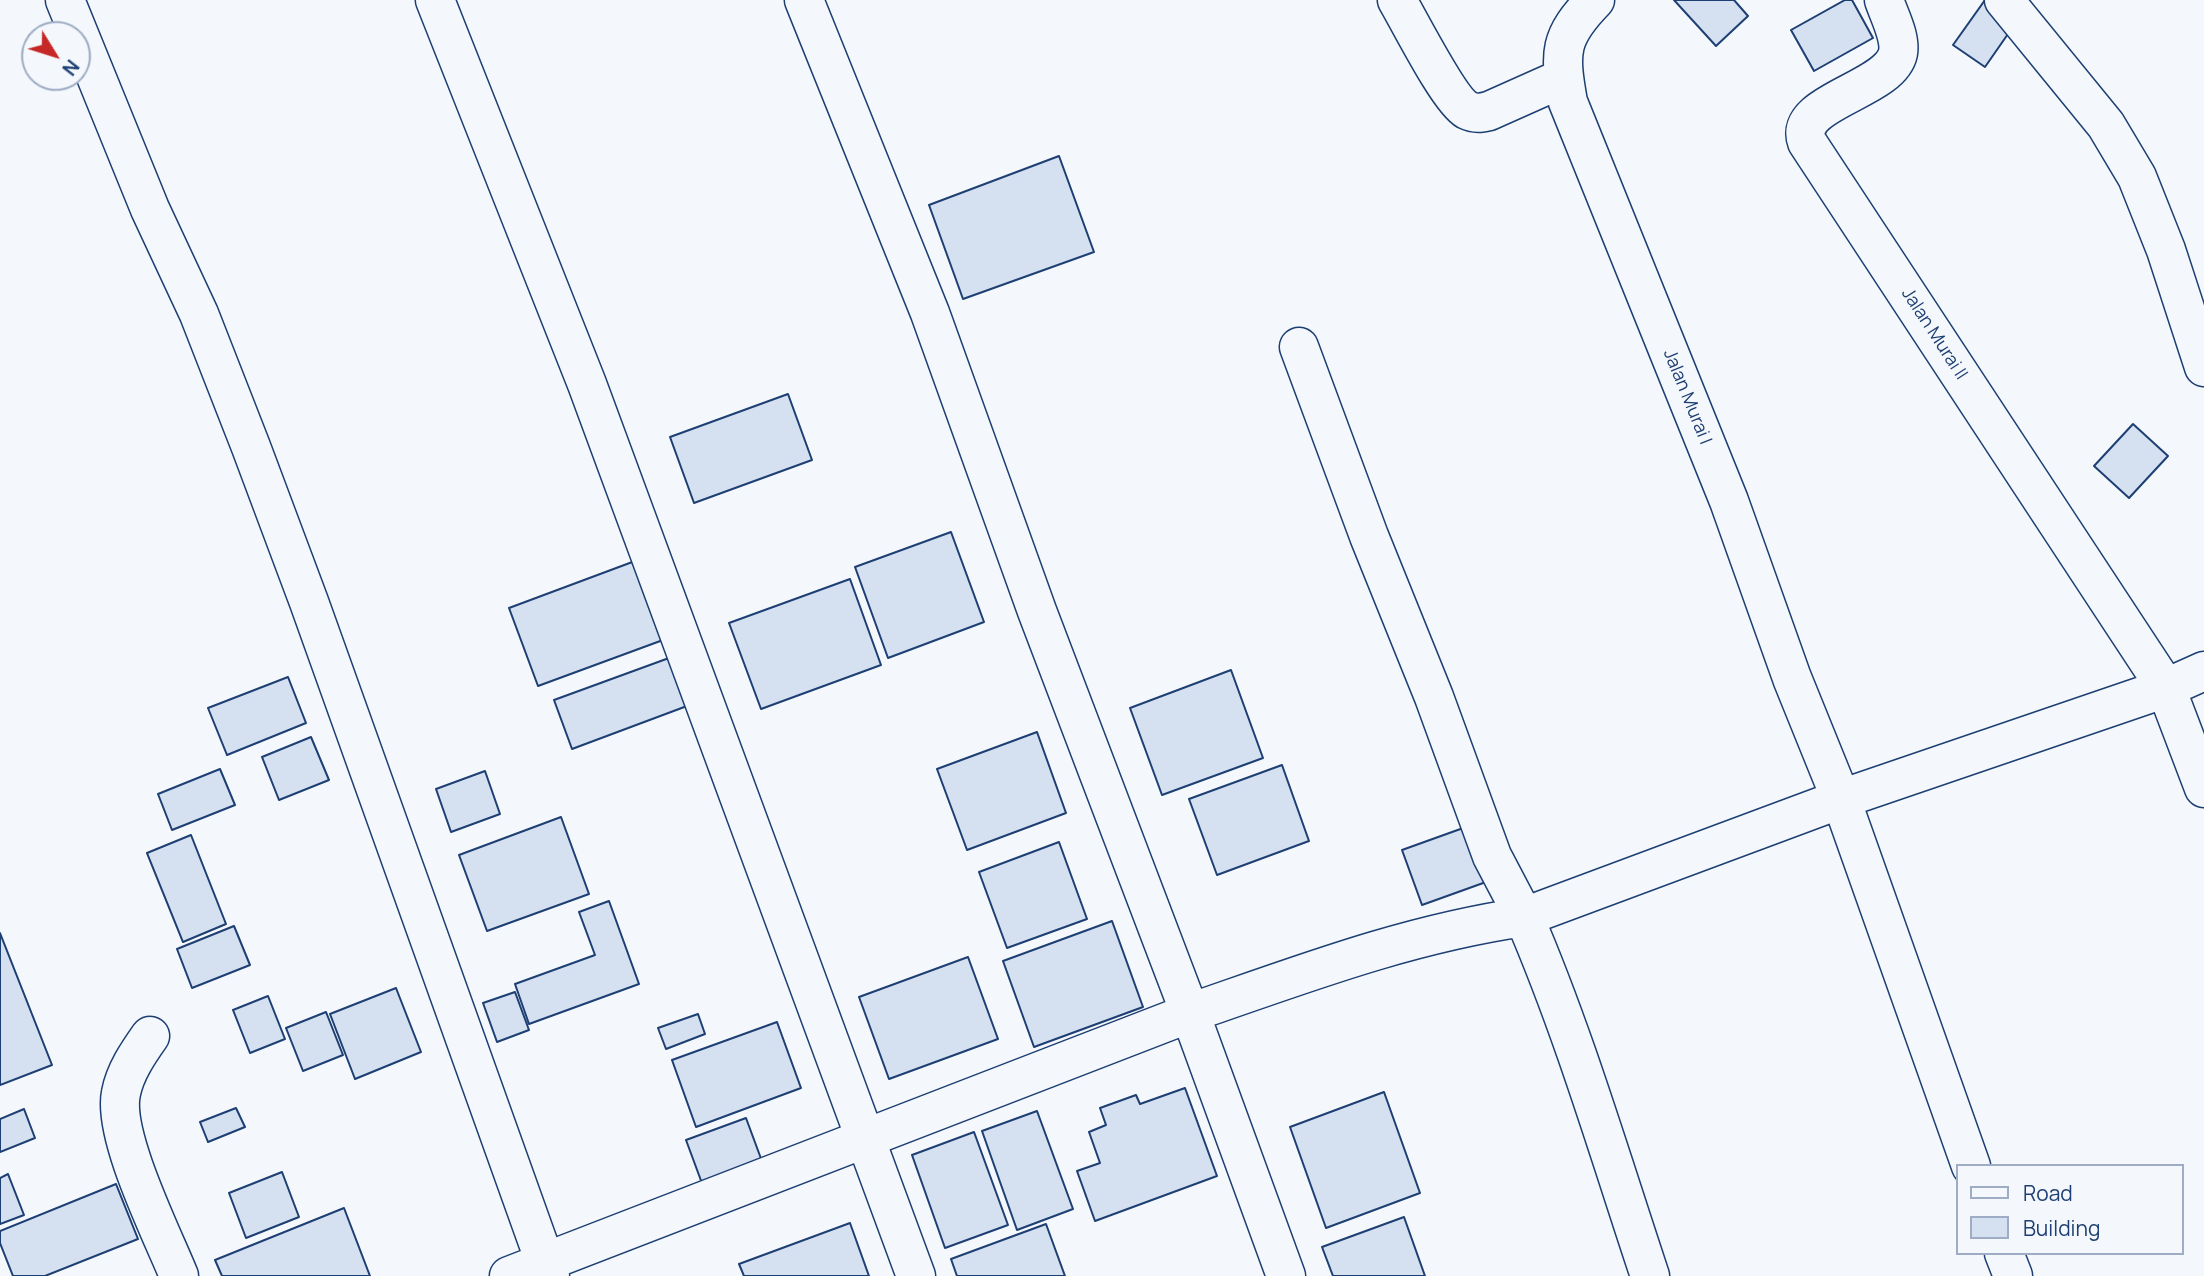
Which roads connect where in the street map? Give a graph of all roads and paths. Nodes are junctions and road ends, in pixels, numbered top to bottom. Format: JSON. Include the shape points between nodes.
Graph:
{"nodes":[{"id":1,"x":65,"y":0,"type":"edge"},
{"id":2,"x":435,"y":0,"type":"edge"},
{"id":3,"x":804,"y":0,"type":"edge"},
{"id":4,"x":1397,"y":0,"type":"edge"},
{"id":5,"x":1595,"y":0,"type":"edge"},
{"id":6,"x":1884,"y":0,"type":"edge"},
{"id":7,"x":2004,"y":0,"type":"edge"},
{"id":8,"x":1563,"y":78,"type":"junction"},
{"id":9,"x":1299,"y":347,"type":"dead end"},
{"id":10,"x":2204,"y":367,"type":"edge"},
{"id":11,"x":2204,"y":671,"type":"edge"},
{"id":12,"x":2166,"y":688,"type":"junction"},
{"id":13,"x":2204,"y":788,"type":"edge"},
{"id":14,"x":1841,"y":799,"type":"junction"},
{"id":15,"x":1524,"y":917,"type":"junction"},
{"id":16,"x":1189,"y":1013,"type":"junction"},
{"id":17,"x":150,"y":1036,"type":"dead end"},
{"id":18,"x":864,"y":1138,"type":"junction"},
{"id":19,"x":1970,"y":1164,"type":"edge"},
{"id":20,"x":2005,"y":1255,"type":"edge"},
{"id":21,"x":548,"y":1270,"type":"edge"},
{"id":22,"x":179,"y":1276,"type":"edge"},
{"id":23,"x":509,"y":1276,"type":"edge"},
{"id":24,"x":916,"y":1276,"type":"edge"},
{"id":25,"x":1286,"y":1276,"type":"edge"},
{"id":26,"x":1650,"y":1276,"type":"edge"},
{"id":27,"x":2013,"y":1276,"type":"edge"}],
"edges":[{"from":1,"to":21,"type":"street","via":[[251,447]]},
{"from":2,"to":18,"type":"street","via":[[592,397]]},
{"from":3,"to":16,"type":"street","via":[[930,313]]},
{"from":4,"to":8,"type":"street","via":[[1452,94],[1466,109],[1489,111]]},
{"from":5,"to":8,"type":"street","name":"Jalan Murai I","via":[[1569,30],[1563,48]]},
{"from":6,"to":12,"type":"street","name":"Jalan Murai II","via":[[1899,43],[1893,65],[1811,116],[1805,130],[1807,142]]},
{"from":7,"to":10,"type":"street","via":[[2106,125],[2137,177]]},
{"from":8,"to":14,"type":"street","name":"Jalan Murai I","via":[[1568,102],[1729,501]]},
{"from":9,"to":15,"type":"street","via":[[1488,845]]},
{"from":11,"to":12,"type":"street"},
{"from":12,"to":13,"type":"street","name":"Jalan Murai II"},
{"from":12,"to":14,"type":"street"},
{"from":14,"to":15,"type":"street"},
{"from":14,"to":19,"type":"street","name":"Jalan Murai I"},
{"from":15,"to":16,"type":"street","via":[[1358,954]]},
{"from":15,"to":26,"type":"street","via":[[1558,1002]]},
{"from":16,"to":18,"type":"street"},
{"from":16,"to":25,"type":"street"},
{"from":17,"to":22,"type":"street","via":[[120,1093],[120,1116],[131,1160]]},
{"from":18,"to":21,"type":"street"},
{"from":18,"to":24,"type":"street"},
{"from":20,"to":27,"type":"street"},
{"from":21,"to":23,"type":"street"}]}
